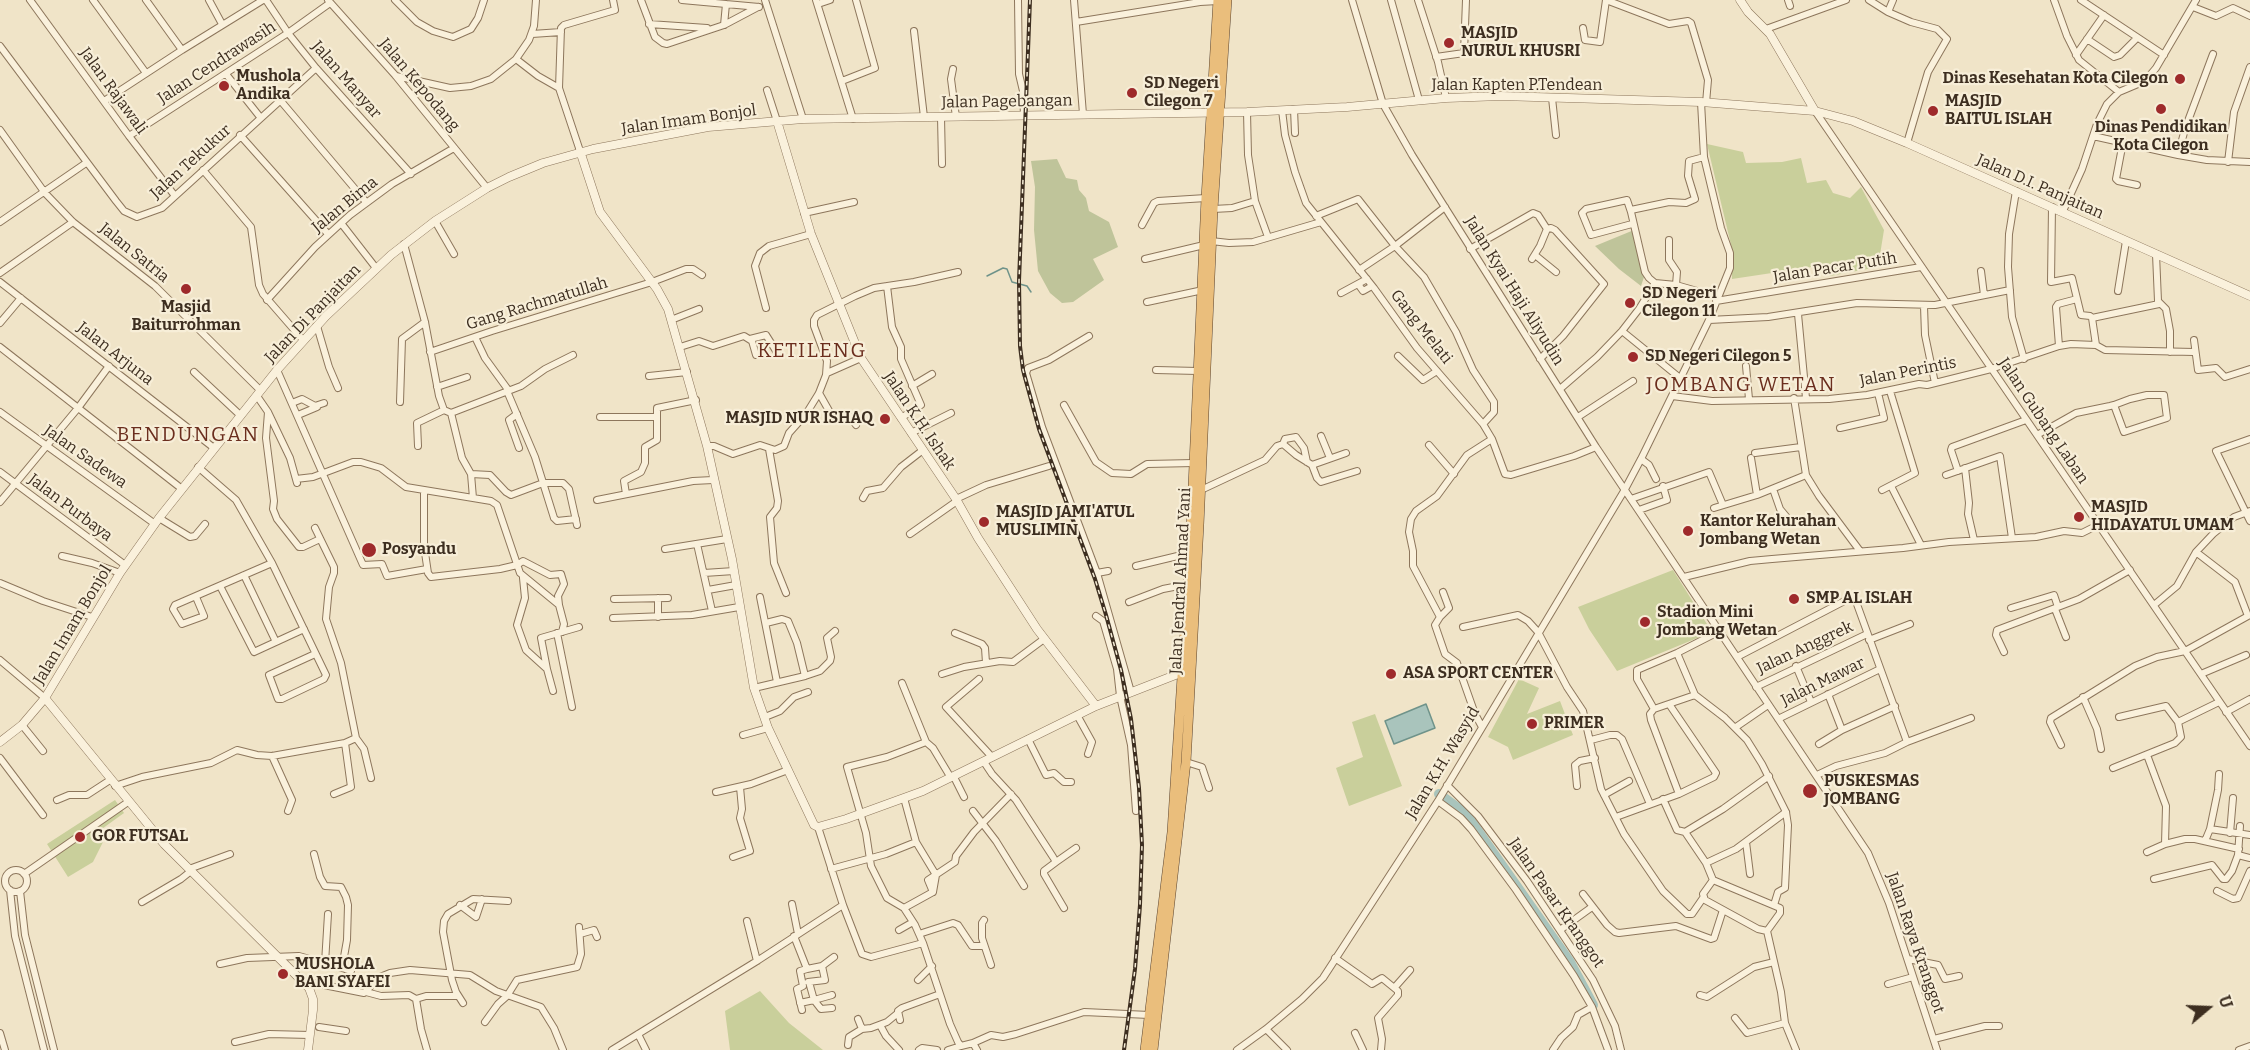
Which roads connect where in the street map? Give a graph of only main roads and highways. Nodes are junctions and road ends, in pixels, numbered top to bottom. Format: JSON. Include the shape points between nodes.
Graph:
{"nodes":[{"id":1,"x":1221,"y":0,"type":"edge"},
{"id":2,"x":1215,"y":112,"type":"junction"},
{"id":3,"x":1208,"y":243,"type":"junction"},
{"id":4,"x":1187,"y":672,"type":"junction"},
{"id":5,"x":1145,"y":1050,"type":"edge"},
{"id":6,"x":1154,"y":1050,"type":"edge"}],
"edges":[{"from":1,"to":2,"type":"highway"},
{"from":2,"to":3,"type":"highway","name":"Jalan Jendral Ahmad Yani","via":[[1213,209]]},
{"from":2,"to":3,"type":"highway","name":"Jalan Jendral Ahmad Yani","via":[[1206,198]]},
{"from":3,"to":4,"type":"highway","name":"Jalan Jendral Ahmad Yani","via":[[1198,371]]},
{"from":3,"to":4,"type":"highway","name":"Jalan Jendral Ahmad Yani","via":[[1201,489]]},
{"from":4,"to":5,"type":"highway","name":"Jalan Jendral Ahmad Yani"},
{"from":4,"to":6,"type":"highway","name":"Jalan Jendral Ahmad Yani","via":[[1186,762]]}]}
